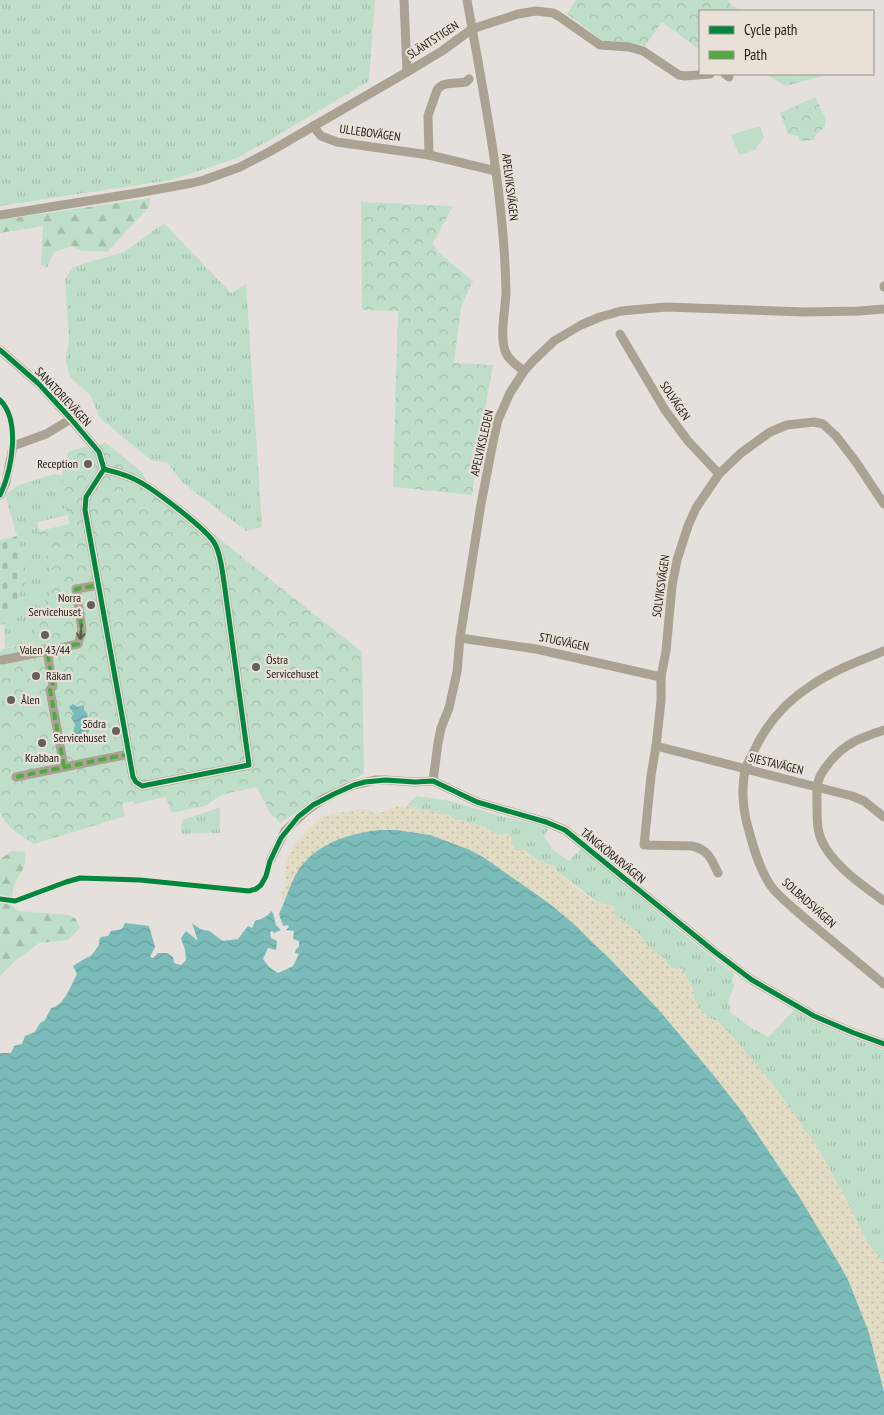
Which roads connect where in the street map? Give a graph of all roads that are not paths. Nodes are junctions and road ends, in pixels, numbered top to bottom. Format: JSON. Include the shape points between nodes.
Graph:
{"nodes":[{"id":1,"x":404,"y":0,"type":"edge"},
{"id":2,"x":467,"y":0,"type":"edge"},
{"id":3,"x":534,"y":0,"type":"edge"},
{"id":4,"x":536,"y":11,"type":"junction"},
{"id":5,"x":472,"y":29,"type":"junction"},
{"id":6,"x":407,"y":72,"type":"junction"},
{"id":7,"x":699,"y":75,"type":"edge"},
{"id":8,"x":469,"y":79,"type":"dead end"},
{"id":9,"x":313,"y":126,"type":"junction"},
{"id":10,"x":429,"y":155,"type":"junction"},
{"id":11,"x":496,"y":171,"type":"junction"},
{"id":12,"x":0,"y":215,"type":"edge"},
{"id":13,"x":884,"y":309,"type":"edge"},
{"id":14,"x":620,"y":334,"type":"dead end"},
{"id":15,"x":0,"y":350,"type":"edge"},
{"id":16,"x":524,"y":371,"type":"junction"},
{"id":17,"x":71,"y":419,"type":"junction"},
{"id":18,"x":104,"y":469,"type":"junction"},
{"id":19,"x":719,"y":474,"type":"junction"},
{"id":20,"x":0,"y":495,"type":"edge"},
{"id":21,"x":884,"y":504,"type":"edge"},
{"id":22,"x":99,"y":585,"type":"junction"},
{"id":23,"x":460,"y":638,"type":"junction"},
{"id":24,"x":47,"y":651,"type":"junction"},
{"id":25,"x":884,"y":651,"type":"edge"},
{"id":26,"x":2,"y":660,"type":"dead end"},
{"id":27,"x":661,"y":677,"type":"junction"},
{"id":28,"x":884,"y":730,"type":"edge"},
{"id":29,"x":656,"y":746,"type":"junction"},
{"id":30,"x":129,"y":754,"type":"junction"},
{"id":31,"x":64,"y":767,"type":"junction"},
{"id":32,"x":745,"y":770,"type":"junction"},
{"id":33,"x":16,"y":777,"type":"dead end"},
{"id":34,"x":433,"y":781,"type":"junction"},
{"id":35,"x":817,"y":787,"type":"junction"},
{"id":36,"x":884,"y":817,"type":"edge"},
{"id":37,"x":270,"y":861,"type":"dead end"},
{"id":38,"x":718,"y":874,"type":"dead end"},
{"id":39,"x":884,"y":902,"type":"edge"},
{"id":40,"x":884,"y":984,"type":"edge"},
{"id":41,"x":884,"y":1044,"type":"edge"}],
"edges":[{"from":1,"to":6,"type":"street"},
{"from":2,"to":5,"type":"street","name":"APELVIKSVÄGEN"},
{"from":3,"to":4,"type":"street"},
{"from":4,"to":5,"type":"street","name":"SLÄNTSTIGEN"},
{"from":4,"to":7,"type":"street","name":"SLÄNTSTIGEN","via":[[553,13],[600,45],[636,48],[679,75]]},
{"from":5,"to":6,"type":"street","name":"SLÄNTSTIGEN"},
{"from":5,"to":11,"type":"street","name":"APELVIKSVÄGEN"},
{"from":6,"to":9,"type":"street","name":"SLÄNTSTIGEN"},
{"from":8,"to":10,"type":"street","via":[[443,85],[437,90],[428,116]]},
{"from":9,"to":10,"type":"street","name":"ULLEBOVÄGEN","via":[[321,136],[337,142]]},
{"from":9,"to":12,"type":"street","via":[[254,160],[204,180]]},
{"from":10,"to":11,"type":"street","name":"ULLEBOVÄGEN"},
{"from":11,"to":16,"type":"street","name":"APELVIKSVÄGEN","via":[[505,260],[504,344],[509,357]]},
{"from":13,"to":16,"type":"street","name":"APELVIKSLEDEN","via":[[805,312],[666,307],[621,311],[590,321],[563,335]]},
{"from":14,"to":19,"type":"street","name":"SOLVÄGEN","via":[[665,410]]},
{"from":15,"to":17,"type":"street","name":"SANATORIEVÄGEN"},
{"from":16,"to":23,"type":"street","name":"APELVIKSLEDEN","via":[[504,405],[494,437]]},
{"from":17,"to":18,"type":"street","name":"SANATORIEVÄGEN","via":[[100,452]]},
{"from":17,"to":20,"type":"street","via":[[46,434],[13,446]]},
{"from":18,"to":22,"type":"street","via":[[86,497],[85,510]]},
{"from":18,"to":30,"type":"street","via":[[135,479],[207,533],[214,543],[224,582],[248,765],[142,786],[133,777]]},
{"from":19,"to":21,"type":"street","name":"SOLVIKSVÄGEN","via":[[770,432],[787,425],[814,422],[823,424],[836,436]]},
{"from":19,"to":27,"type":"street","name":"SOLVIKSVÄGEN","via":[[696,508],[678,552]]},
{"from":22,"to":24,"type":"street","one_way":true,"via":[[76,589],[82,630],[78,644]]},
{"from":22,"to":30,"type":"street"},
{"from":23,"to":27,"type":"street","name":"STUGVÄGEN","via":[[536,648]]},
{"from":23,"to":34,"type":"street","name":"APELVIKSLEDEN","via":[[457,672],[441,728]]},
{"from":24,"to":26,"type":"street"},
{"from":24,"to":31,"type":"street","via":[[54,686],[50,690]]},
{"from":25,"to":32,"type":"street","name":"SOLBADSVÄGEN","via":[[810,685],[784,706],[765,729]]},
{"from":27,"to":29,"type":"street","name":"SOLVIKSVÄGEN"},
{"from":28,"to":35,"type":"street","via":[[844,747],[821,774]]},
{"from":29,"to":32,"type":"street","name":"SIESTAVÄGEN"},
{"from":29,"to":38,"type":"street","name":"SOLVIKSVÄGEN","via":[[644,845],[699,848],[708,854]]},
{"from":30,"to":31,"type":"street"},
{"from":31,"to":33,"type":"street"},
{"from":32,"to":35,"type":"street","name":"SIESTAVÄGEN"},
{"from":32,"to":40,"type":"street","name":"SOLBADSVÄGEN","via":[[745,817],[759,860],[774,889]]},
{"from":34,"to":37,"type":"street","name":"TÅNGKÖRARVÄGEN","via":[[376,780],[334,794],[291,824]]},
{"from":34,"to":41,"type":"street","name":"TÅNGKÖRARVÄGEN","via":[[476,802],[565,830],[752,980],[814,1016]]},
{"from":35,"to":36,"type":"street","name":"SIESTAVÄGEN","via":[[858,798]]},
{"from":35,"to":39,"type":"street","via":[[817,827],[822,843],[845,870]]}]}
